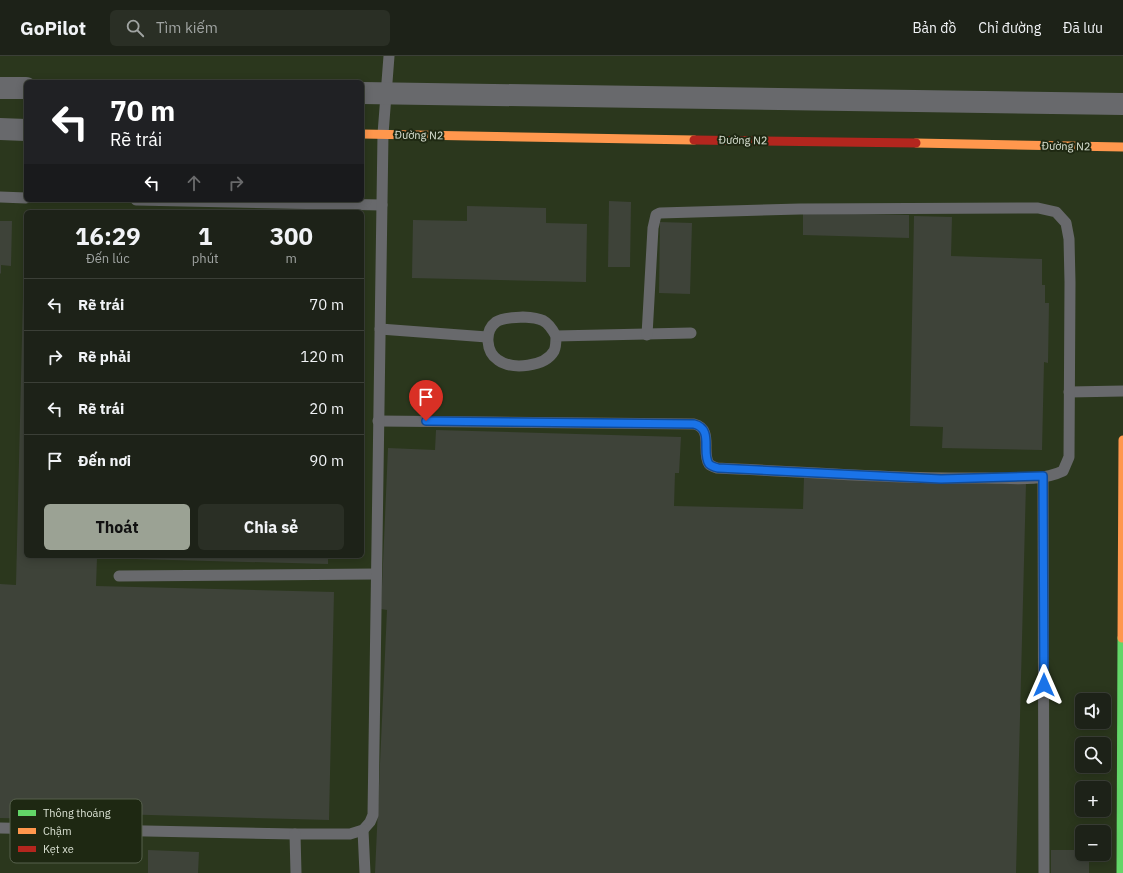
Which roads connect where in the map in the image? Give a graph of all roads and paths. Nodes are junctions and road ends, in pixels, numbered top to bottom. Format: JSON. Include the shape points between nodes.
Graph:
{"nodes":[{"id":1,"x":389,"y":56,"type":"edge"},
{"id":2,"x":0,"y":88,"type":"edge"},
{"id":3,"x":24,"y":88,"type":"edge"},
{"id":4,"x":364,"y":93,"type":"edge"},
{"id":5,"x":386,"y":93,"type":"junction"},
{"id":6,"x":1123,"y":104,"type":"edge"},
{"id":7,"x":0,"y":129,"type":"edge"},
{"id":8,"x":24,"y":130,"type":"edge"},
{"id":9,"x":364,"y":134,"type":"edge"},
{"id":10,"x":383,"y":134,"type":"junction"},
{"id":11,"x":1123,"y":147,"type":"edge"},
{"id":12,"x":0,"y":197,"type":"edge"},
{"id":13,"x":24,"y":198,"type":"edge"},
{"id":14,"x":234,"y":202,"type":"edge"},
{"id":15,"x":382,"y":205,"type":"junction"},
{"id":16,"x":380,"y":329,"type":"junction"},
{"id":17,"x":691,"y":333,"type":"dead end"},
{"id":18,"x":647,"y":335,"type":"junction"},
{"id":19,"x":556,"y":336,"type":"junction"},
{"id":20,"x":488,"y":337,"type":"junction"},
{"id":21,"x":1123,"y":391,"type":"edge"},
{"id":22,"x":1070,"y":392,"type":"junction"},
{"id":23,"x":378,"y":421,"type":"junction"},
{"id":24,"x":1123,"y":440,"type":"edge"},
{"id":25,"x":1043,"y":476,"type":"junction"},
{"id":26,"x":376,"y":574,"type":"junction"},
{"id":27,"x":119,"y":576,"type":"dead end"},
{"id":28,"x":0,"y":828,"type":"edge"},
{"id":29,"x":10,"y":828,"type":"edge"},
{"id":30,"x":363,"y":830,"type":"junction"},
{"id":31,"x":142,"y":831,"type":"edge"},
{"id":32,"x":295,"y":834,"type":"junction"},
{"id":33,"x":296,"y":873,"type":"edge"},
{"id":34,"x":364,"y":873,"type":"edge"},
{"id":35,"x":1044,"y":873,"type":"edge"},
{"id":36,"x":1121,"y":873,"type":"edge"}],
"edges":[{"from":1,"to":5,"type":"lane"},
{"from":2,"to":3,"type":"street"},
{"from":4,"to":5,"type":"street"},
{"from":5,"to":6,"type":"street"},
{"from":5,"to":10,"type":"lane"},
{"from":7,"to":8,"type":"street"},
{"from":9,"to":10,"type":"street","name":"Đường N2"},
{"from":10,"to":11,"type":"street","name":"Đường N2"},
{"from":10,"to":15,"type":"lane"},
{"from":12,"to":13,"type":"lane"},
{"from":14,"to":15,"type":"lane"},
{"from":15,"to":16,"type":"lane"},
{"from":16,"to":20,"type":"lane"},
{"from":16,"to":23,"type":"lane"},
{"from":17,"to":18,"type":"lane"},
{"from":18,"to":19,"type":"lane"},
{"from":18,"to":22,"type":"lane","via":[[653,228],[656,215],[660,213],[808,209],[1038,208],[1056,212],[1066,223],[1069,239]]},
{"from":19,"to":20,"type":"lane","via":[[540,318],[523,317],[505,318],[495,322]]},
{"from":19,"to":20,"type":"lane","via":[[555,350],[545,361],[535,365],[511,365],[498,360],[490,351]]},
{"from":21,"to":22,"type":"lane"},
{"from":22,"to":25,"type":"lane","via":[[1069,457],[1063,470]]},
{"from":23,"to":25,"type":"lane","via":[[694,424],[703,428],[710,466],[718,468],[941,479]]},
{"from":23,"to":26,"type":"lane"},
{"from":24,"to":36,"type":"street"},
{"from":25,"to":35,"type":"lane"},
{"from":26,"to":27,"type":"lane"},
{"from":26,"to":30,"type":"lane","via":[[373,815]]},
{"from":28,"to":29,"type":"lane"},
{"from":30,"to":32,"type":"lane","via":[[350,834]]},
{"from":30,"to":34,"type":"lane"},
{"from":31,"to":32,"type":"lane"},
{"from":32,"to":33,"type":"lane"}]}
